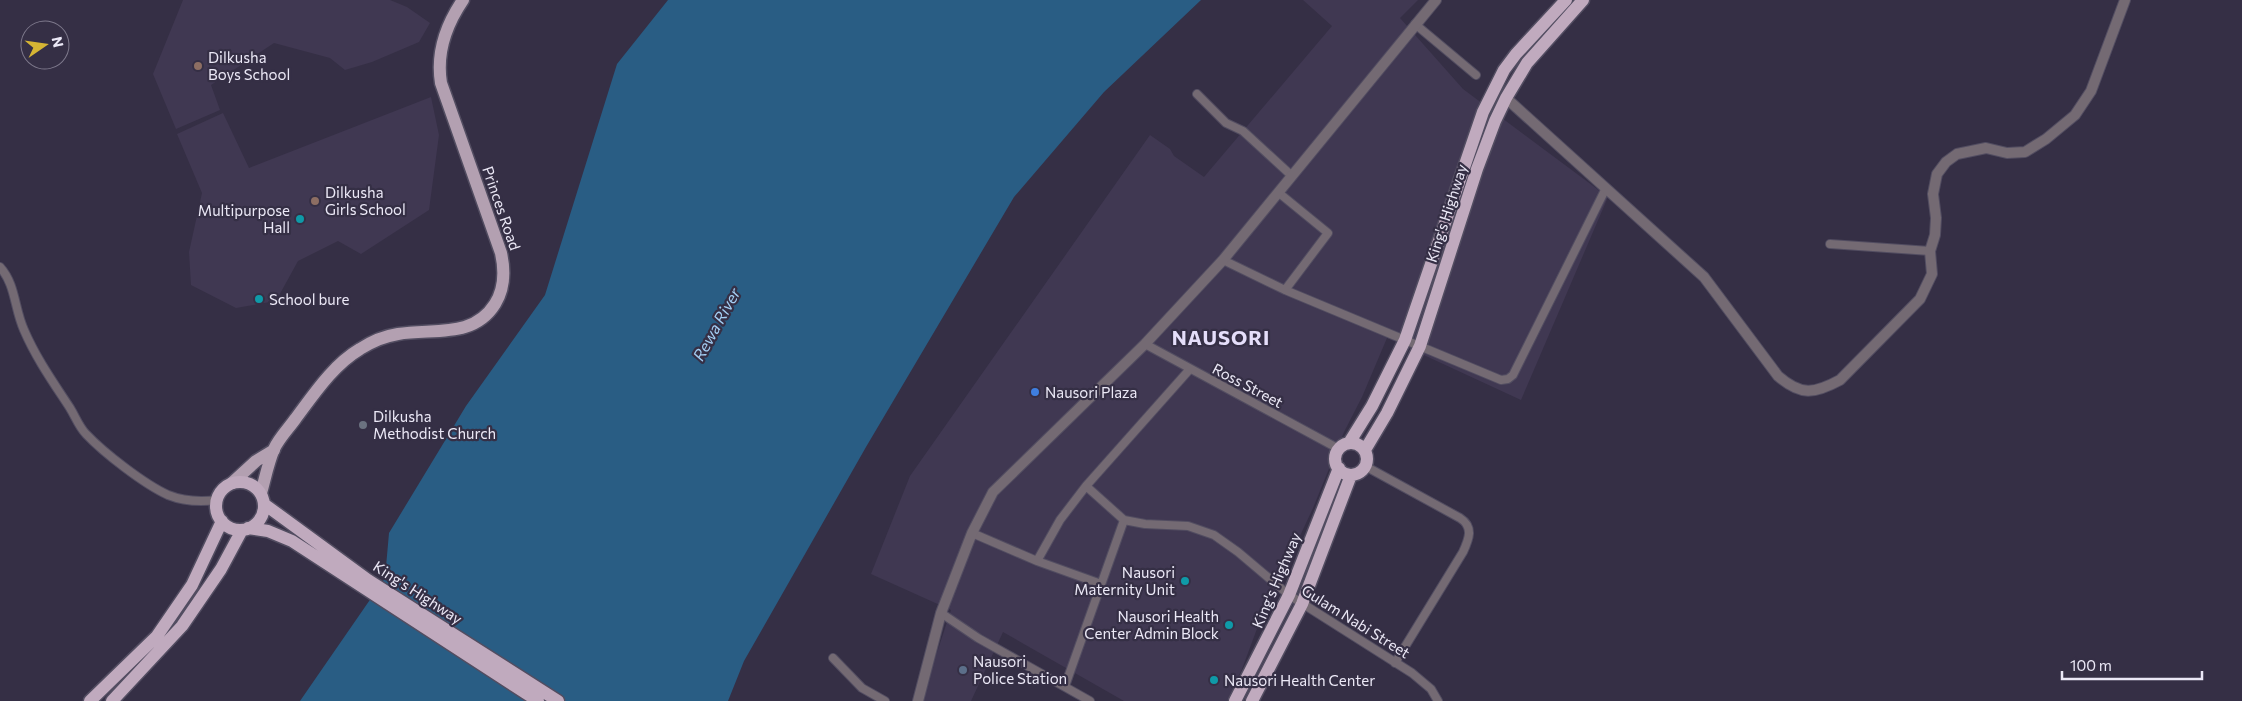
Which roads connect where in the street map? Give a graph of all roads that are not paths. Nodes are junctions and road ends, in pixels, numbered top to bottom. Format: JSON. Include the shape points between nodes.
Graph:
{"nodes":[{"id":1,"x":463,"y":0,"type":"edge"},
{"id":2,"x":1436,"y":0,"type":"edge"},
{"id":3,"x":1566,"y":0,"type":"edge"},
{"id":4,"x":1583,"y":0,"type":"edge"},
{"id":5,"x":2125,"y":0,"type":"edge"},
{"id":6,"x":1415,"y":24,"type":"junction"},
{"id":7,"x":1476,"y":75,"type":"dead end"},
{"id":8,"x":1197,"y":94,"type":"dead end"},
{"id":9,"x":1506,"y":98,"type":"junction"},
{"id":10,"x":1292,"y":176,"type":"junction"},
{"id":11,"x":1606,"y":188,"type":"junction"},
{"id":12,"x":1279,"y":193,"type":"junction"},
{"id":13,"x":1830,"y":244,"type":"dead end"},
{"id":14,"x":1930,"y":251,"type":"junction"},
{"id":15,"x":1223,"y":260,"type":"junction"},
{"id":16,"x":0,"y":267,"type":"edge"},
{"id":17,"x":1285,"y":290,"type":"junction"},
{"id":18,"x":1405,"y":340,"type":"junction"},
{"id":19,"x":1145,"y":344,"type":"junction"},
{"id":20,"x":1420,"y":346,"type":"junction"},
{"id":21,"x":1190,"y":369,"type":"junction"},
{"id":22,"x":1344,"y":446,"type":"junction"},
{"id":23,"x":274,"y":450,"type":"junction"},
{"id":24,"x":1365,"y":450,"type":"junction"},
{"id":25,"x":1365,"y":466,"type":"junction"},
{"id":26,"x":1339,"y":468,"type":"junction"},
{"id":27,"x":1351,"y":474,"type":"junction"},
{"id":28,"x":232,"y":482,"type":"junction"},
{"id":29,"x":1086,"y":486,"type":"junction"},
{"id":30,"x":262,"y":498,"type":"junction"},
{"id":31,"x":217,"y":500,"type":"junction"},
{"id":32,"x":1124,"y":520,"type":"junction"},
{"id":33,"x":222,"y":521,"type":"junction"},
{"id":34,"x":245,"y":529,"type":"junction"},
{"id":35,"x":972,"y":534,"type":"junction"},
{"id":36,"x":1036,"y":561,"type":"junction"},
{"id":37,"x":365,"y":584,"type":"junction"},
{"id":38,"x":1101,"y":584,"type":"junction"},
{"id":39,"x":1289,"y":595,"type":"junction"},
{"id":40,"x":1302,"y":604,"type":"junction"},
{"id":41,"x":941,"y":613,"type":"junction"},
{"id":42,"x":834,"y":658,"type":"dead end"},
{"id":43,"x":1396,"y":663,"type":"junction"},
{"id":44,"x":1065,"y":686,"type":"junction"},
{"id":45,"x":90,"y":701,"type":"edge"},
{"id":46,"x":112,"y":701,"type":"edge"},
{"id":47,"x":538,"y":701,"type":"edge"},
{"id":48,"x":558,"y":701,"type":"edge"},
{"id":49,"x":885,"y":701,"type":"edge"},
{"id":50,"x":918,"y":701,"type":"edge"},
{"id":51,"x":1090,"y":701,"type":"edge"},
{"id":52,"x":1235,"y":701,"type":"edge"},
{"id":53,"x":1252,"y":701,"type":"edge"},
{"id":54,"x":1438,"y":701,"type":"edge"}],
"edges":[{"from":1,"to":23,"type":"main road","name":"Princes Road","via":[[446,30],[439,71],[501,253],[504,269],[499,298],[486,317],[474,325],[398,334],[358,350],[320,386]]},
{"from":2,"to":6,"type":"street"},
{"from":3,"to":18,"type":"highway","name":"King's Highway","via":[[1516,54],[1483,112]]},
{"from":4,"to":9,"type":"highway","name":"King's Highway","via":[[1527,63]]},
{"from":5,"to":14,"type":"street","via":[[2090,91],[2075,114],[2025,152],[2007,153],[1986,148],[1957,154],[1946,162],[1937,174],[1935,235]]},
{"from":6,"to":7,"type":"street"},
{"from":6,"to":10,"type":"street"},
{"from":8,"to":10,"type":"street","via":[[1226,123],[1243,132]]},
{"from":9,"to":11,"type":"street"},
{"from":9,"to":20,"type":"highway","name":"King's Highway","via":[[1478,168]]},
{"from":10,"to":12,"type":"street"},
{"from":11,"to":14,"type":"street","via":[[1704,277],[1766,362],[1791,388],[1800,390],[1812,392],[1840,380],[1920,299],[1932,274]]},
{"from":11,"to":20,"type":"street","via":[[1513,375],[1501,380]]},
{"from":12,"to":15,"type":"street"},
{"from":12,"to":17,"type":"street","via":[[1328,233]]},
{"from":13,"to":14,"type":"street"},
{"from":15,"to":17,"type":"street"},
{"from":15,"to":19,"type":"street"},
{"from":16,"to":31,"type":"street","via":[[12,286],[20,322],[29,342],[85,433],[122,464],[169,495],[201,502]]},
{"from":17,"to":18,"type":"street"},
{"from":18,"to":20,"type":"street"},
{"from":18,"to":22,"type":"highway","name":"King's Highway","via":[[1372,406]]},
{"from":19,"to":21,"type":"street","name":"Ross Street"},
{"from":19,"to":35,"type":"street","via":[[993,492]]},
{"from":20,"to":24,"type":"highway","name":"King's Highway"},
{"from":21,"to":22,"type":"street","name":"Ross Street"},
{"from":21,"to":29,"type":"street"},
{"from":22,"to":24,"type":"highway","via":[[1360,445]]},
{"from":22,"to":26,"type":"highway","via":[[1336,461]]},
{"from":23,"to":28,"type":"main road","name":"Princes Road"},
{"from":23,"to":30,"type":"main road","name":"Princes Road"},
{"from":24,"to":25,"type":"highway"},
{"from":25,"to":27,"type":"highway"},
{"from":25,"to":43,"type":"street","via":[[1469,526],[1469,538],[1463,552]]},
{"from":26,"to":27,"type":"highway"},
{"from":26,"to":39,"type":"highway","name":"King's Highway"},
{"from":27,"to":40,"type":"highway","name":"King's Highway"},
{"from":28,"to":30,"type":"highway","via":[[253,485]]},
{"from":28,"to":31,"type":"highway","via":[[222,489]]},
{"from":29,"to":32,"type":"street"},
{"from":29,"to":36,"type":"street","via":[[1060,520]]},
{"from":30,"to":34,"type":"highway","via":[[263,514],[257,523]]},
{"from":30,"to":37,"type":"highway","name":"King's Highway"},
{"from":31,"to":33,"type":"highway","via":[[216,508]]},
{"from":32,"to":38,"type":"street"},
{"from":32,"to":39,"type":"street","name":"Gulam Nabi Street","via":[[1188,526],[1214,535]]},
{"from":33,"to":34,"type":"highway","via":[[231,528]]},
{"from":33,"to":45,"type":"highway","via":[[192,585],[157,636]]},
{"from":34,"to":37,"type":"highway","name":"King's Highway","via":[[268,531],[292,541]]},
{"from":34,"to":46,"type":"highway","via":[[182,626]]},
{"from":35,"to":36,"type":"street"},
{"from":35,"to":41,"type":"street"},
{"from":36,"to":38,"type":"street"},
{"from":37,"to":47,"type":"highway","name":"King's Highway"},
{"from":37,"to":48,"type":"highway","name":"King's Highway"},
{"from":38,"to":44,"type":"street"},
{"from":39,"to":40,"type":"street","name":"Gulam Nabi Street"},
{"from":39,"to":52,"type":"highway","name":"King's Highway"},
{"from":40,"to":43,"type":"street","name":"Gulam Nabi Street"},
{"from":40,"to":53,"type":"highway","name":"King's Highway"},
{"from":41,"to":44,"type":"street","via":[[978,638]]},
{"from":41,"to":50,"type":"street"},
{"from":42,"to":49,"type":"street","via":[[862,688]]},
{"from":43,"to":54,"type":"street","name":"Gulam Nabi Street","via":[[1431,689]]},
{"from":44,"to":51,"type":"street"}]}
